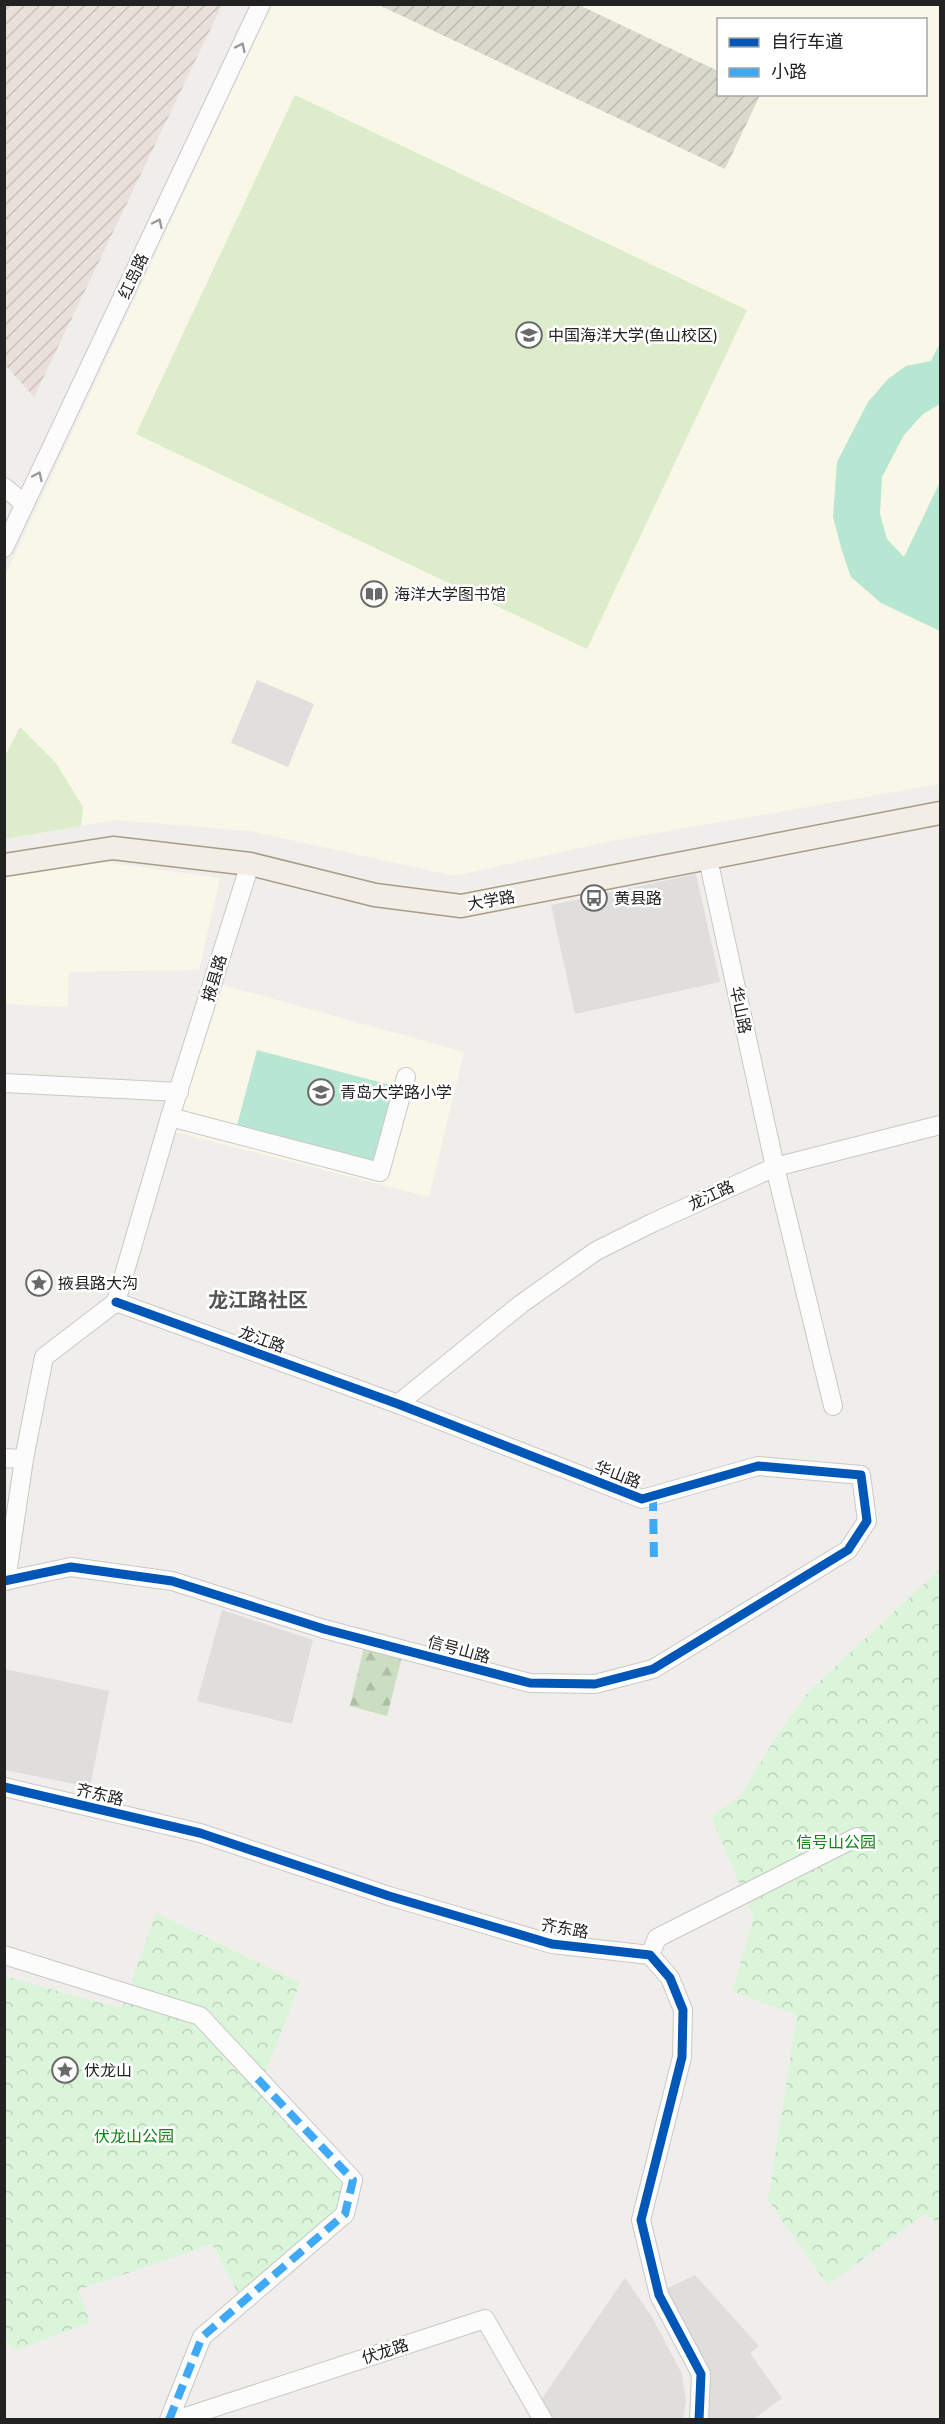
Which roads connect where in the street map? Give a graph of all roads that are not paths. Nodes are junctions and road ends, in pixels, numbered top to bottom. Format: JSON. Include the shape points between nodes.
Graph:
{"nodes":[{"id":1,"x":261,"y":4,"type":"edge"},
{"id":2,"x":4,"y":487,"type":"edge"},
{"id":3,"x":25,"y":504,"type":"junction"},
{"id":4,"x":4,"y":548,"type":"edge"},
{"id":5,"x":940,"y":813,"type":"edge"},
{"id":6,"x":708,"y":859,"type":"junction"},
{"id":7,"x":250,"y":864,"type":"junction"},
{"id":8,"x":4,"y":865,"type":"edge"},
{"id":9,"x":406,"y":1077,"type":"dead end"},
{"id":10,"x":4,"y":1083,"type":"edge"},
{"id":11,"x":179,"y":1092,"type":"junction"},
{"id":12,"x":170,"y":1117,"type":"junction"},
{"id":13,"x":940,"y":1125,"type":"edge"},
{"id":14,"x":774,"y":1167,"type":"junction"},
{"id":15,"x":116,"y":1302,"type":"junction"},
{"id":16,"x":399,"y":1404,"type":"junction"},
{"id":17,"x":833,"y":1406,"type":"dead end"},
{"id":18,"x":4,"y":1458,"type":"edge"},
{"id":19,"x":24,"y":1459,"type":"junction"},
{"id":20,"x":867,"y":1521,"type":"joint"},
{"id":21,"x":5,"y":1581,"type":"edge"},
{"id":22,"x":4,"y":1787,"type":"edge"},
{"id":23,"x":857,"y":1837,"type":"dead end"},
{"id":24,"x":4,"y":1955,"type":"edge"},
{"id":25,"x":650,"y":1955,"type":"junction"},
{"id":26,"x":169,"y":2420,"type":"edge"},
{"id":27,"x":176,"y":2420,"type":"edge"},
{"id":28,"x":543,"y":2420,"type":"edge"},
{"id":29,"x":699,"y":2420,"type":"edge"}],
"edges":[{"from":3,"to":1,"type":"street","name":"红岛路","one_way":true},
{"from":2,"to":3,"type":"street"},
{"from":3,"to":4,"type":"street","name":"红岛路"},
{"from":5,"to":6,"type":"main road","name":"大学路"},
{"from":6,"to":7,"type":"main road","name":"大学路","via":[[461,906],[375,895]]},
{"from":6,"to":14,"type":"street","name":"华山路"},
{"from":7,"to":8,"type":"main road","name":"大学路","via":[[113,848]]},
{"from":7,"to":11,"type":"street","name":"掖县路"},
{"from":9,"to":12,"type":"street","via":[[380,1172]]},
{"from":10,"to":11,"type":"street"},
{"from":11,"to":12,"type":"street","name":"掖县路"},
{"from":12,"to":15,"type":"street","name":"掖县路"},
{"from":13,"to":14,"type":"street","name":"龙江路"},
{"from":14,"to":16,"type":"street","name":"龙江路","via":[[596,1251],[521,1304]]},
{"from":14,"to":17,"type":"street","name":"华山路"},
{"from":15,"to":16,"type":"street","name":"龙江路"},
{"from":15,"to":19,"type":"street","via":[[44,1357]]},
{"from":16,"to":20,"type":"street","name":"华山路","via":[[642,1499],[758,1466],[861,1475]]},
{"from":18,"to":19,"type":"street"},
{"from":19,"to":21,"type":"street"},
{"from":20,"to":21,"type":"street","name":"信号山路","via":[[848,1550],[653,1669],[596,1684],[530,1683],[324,1629],[172,1581],[71,1567]]},
{"from":22,"to":25,"type":"street","name":"齐东路","via":[[200,1833],[389,1896],[552,1944]]},
{"from":23,"to":25,"type":"street","via":[[657,1938]]},
{"from":24,"to":26,"type":"street","via":[[200,2016],[353,2180],[345,2214],[202,2337]]},
{"from":25,"to":29,"type":"street","via":[[670,1978],[683,2010],[682,2057],[641,2220],[658,2295],[701,2374]]},
{"from":27,"to":28,"type":"street","name":"伏龙路","via":[[485,2319]]}]}
